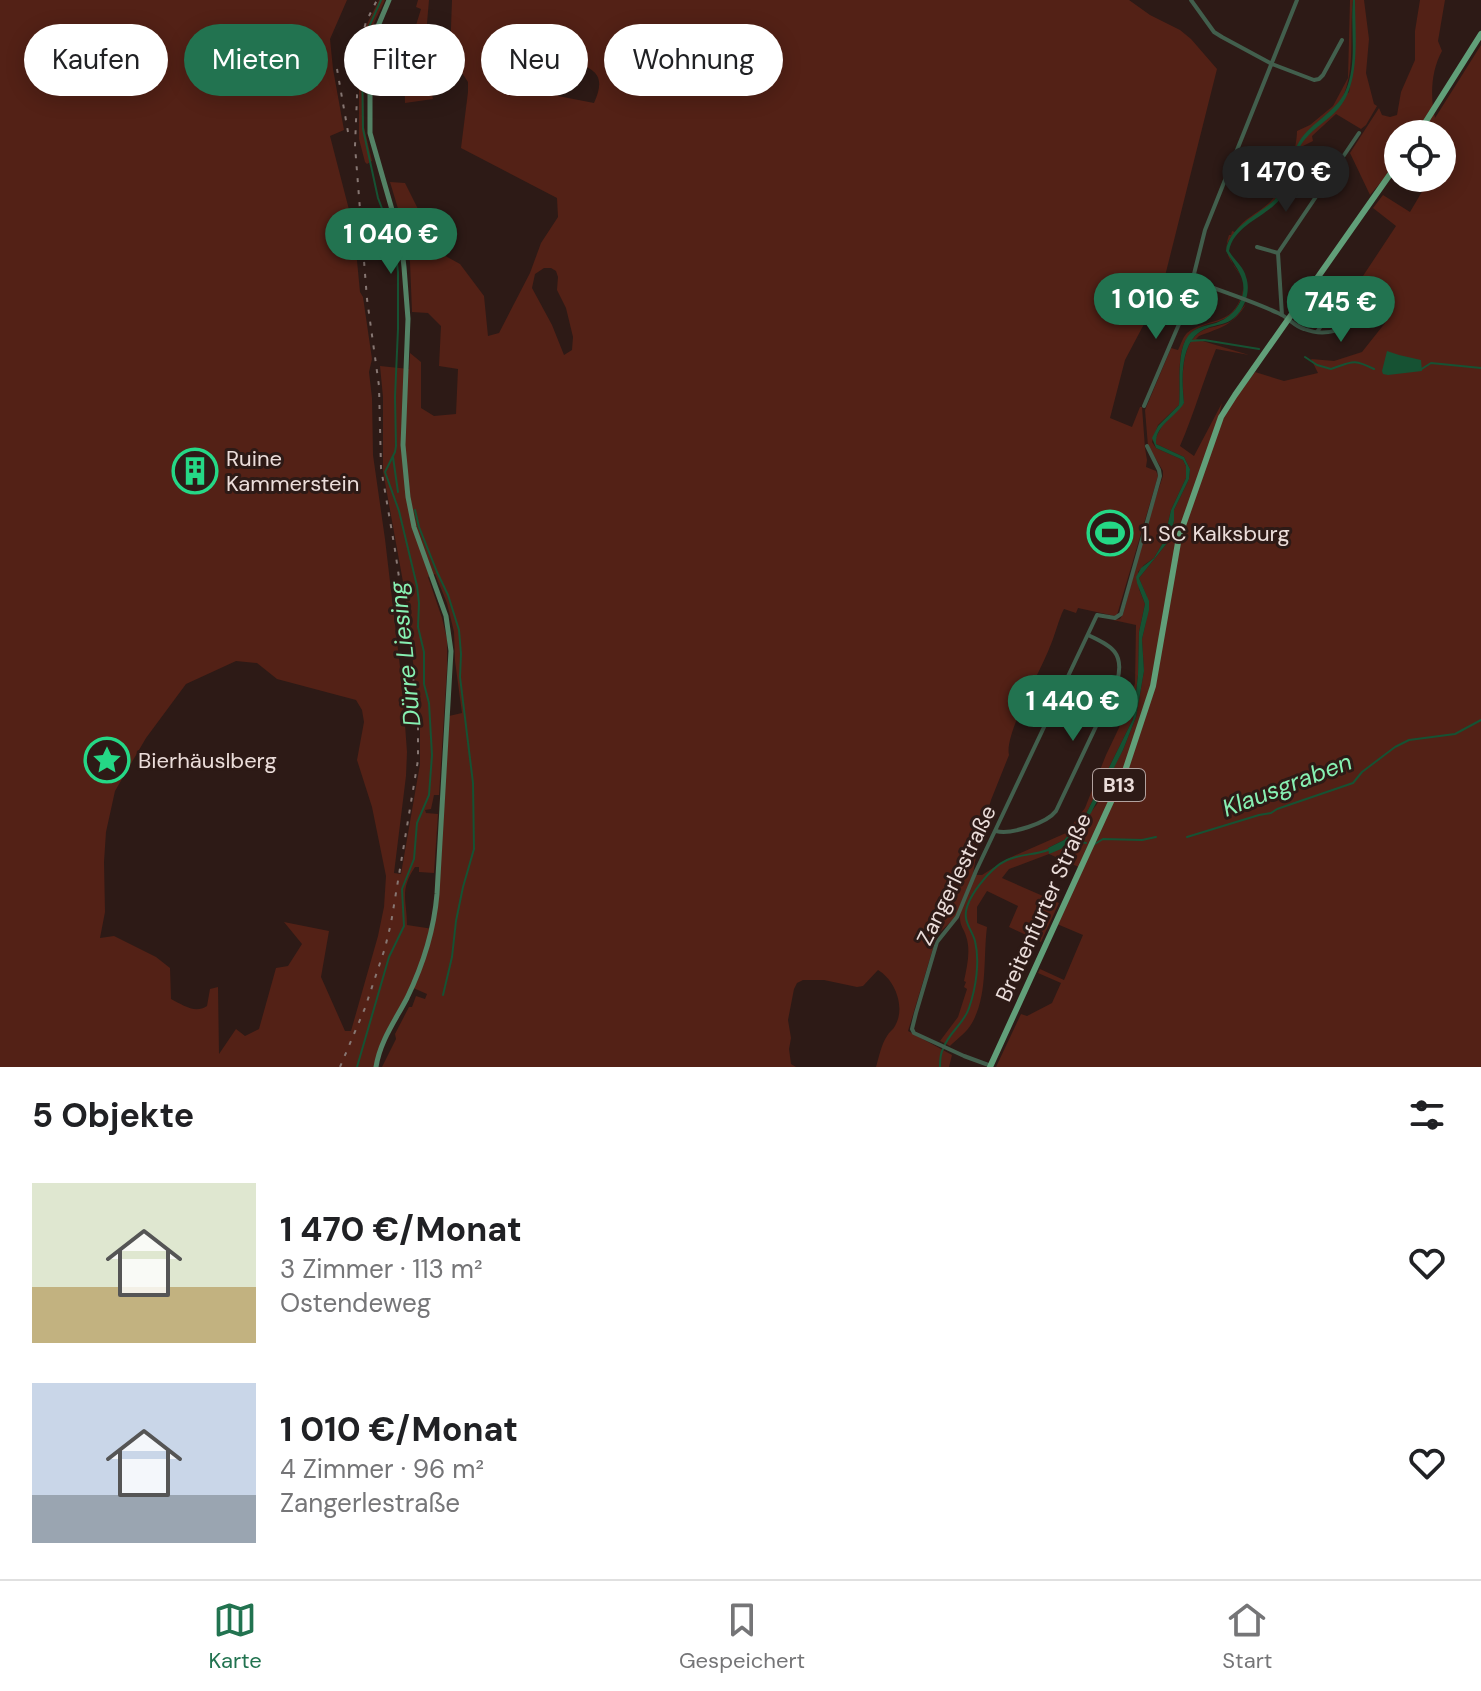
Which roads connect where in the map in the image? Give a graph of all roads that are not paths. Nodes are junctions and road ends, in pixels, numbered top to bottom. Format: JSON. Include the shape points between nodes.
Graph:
{"nodes":[{"id":1,"x":389,"y":0,"type":"edge"},
{"id":2,"x":1191,"y":0,"type":"edge"},
{"id":3,"x":1297,"y":0,"type":"edge"},
{"id":4,"x":1481,"y":34,"type":"edge"},
{"id":5,"x":1342,"y":40,"type":"dead end"},
{"id":6,"x":1272,"y":64,"type":"junction"},
{"id":7,"x":1427,"y":120,"type":"edge"},
{"id":8,"x":1359,"y":133,"type":"dead end"},
{"id":9,"x":1384,"y":182,"type":"edge"},
{"id":10,"x":1257,"y":247,"type":"dead end"},
{"id":11,"x":1278,"y":253,"type":"junction"},
{"id":12,"x":1353,"y":279,"type":"dead end"},
{"id":13,"x":1197,"y":282,"type":"junction"},
{"id":14,"x":1376,"y":295,"type":"dead end"},
{"id":15,"x":1285,"y":317,"type":"junction"},
{"id":16,"x":1317,"y":332,"type":"junction"},
{"id":17,"x":1144,"y":406,"type":"dead end"},
{"id":18,"x":1147,"y":446,"type":"dead end"},
{"id":19,"x":1088,"y":635,"type":"junction"},
{"id":20,"x":996,"y":831,"type":"junction"},
{"id":21,"x":990,"y":1066,"type":"edge"},
{"id":22,"x":376,"y":1067,"type":"edge"}],
"edges":[{"from":1,"to":22,"type":"main road","via":[[370,54],[370,133],[403,256],[408,497],[446,616],[451,656],[433,923]]},
{"from":2,"to":6,"type":"street","via":[[1214,32]]},
{"from":3,"to":6,"type":"street"},
{"from":4,"to":7,"type":"main road"},
{"from":5,"to":6,"type":"street","via":[[1319,79]]},
{"from":6,"to":13,"type":"street","via":[[1205,230],[1194,269]]},
{"from":8,"to":11,"type":"street"},
{"from":9,"to":15,"type":"main road","number":"B13"},
{"from":10,"to":11,"type":"street"},
{"from":11,"to":15,"type":"street"},
{"from":12,"to":16,"type":"street"},
{"from":13,"to":15,"type":"street"},
{"from":13,"to":17,"type":"street"},
{"from":14,"to":16,"type":"street","via":[[1348,326]]},
{"from":15,"to":16,"type":"street"},
{"from":15,"to":21,"type":"main road","name":"Breitenfurter Straße","number":"B13","via":[[1221,417],[1182,526],[1153,686],[1123,776]]},
{"from":18,"to":19,"type":"street","via":[[1160,476],[1122,609],[1117,618],[1097,615]]},
{"from":19,"to":20,"type":"street","name":"Zangerlestraße"},
{"from":19,"to":20,"type":"street","via":[[1118,657],[1117,682],[1051,818]]},
{"from":20,"to":21,"type":"street","name":"Zangerlestraße","via":[[957,917],[937,942],[913,1032]]}]}
